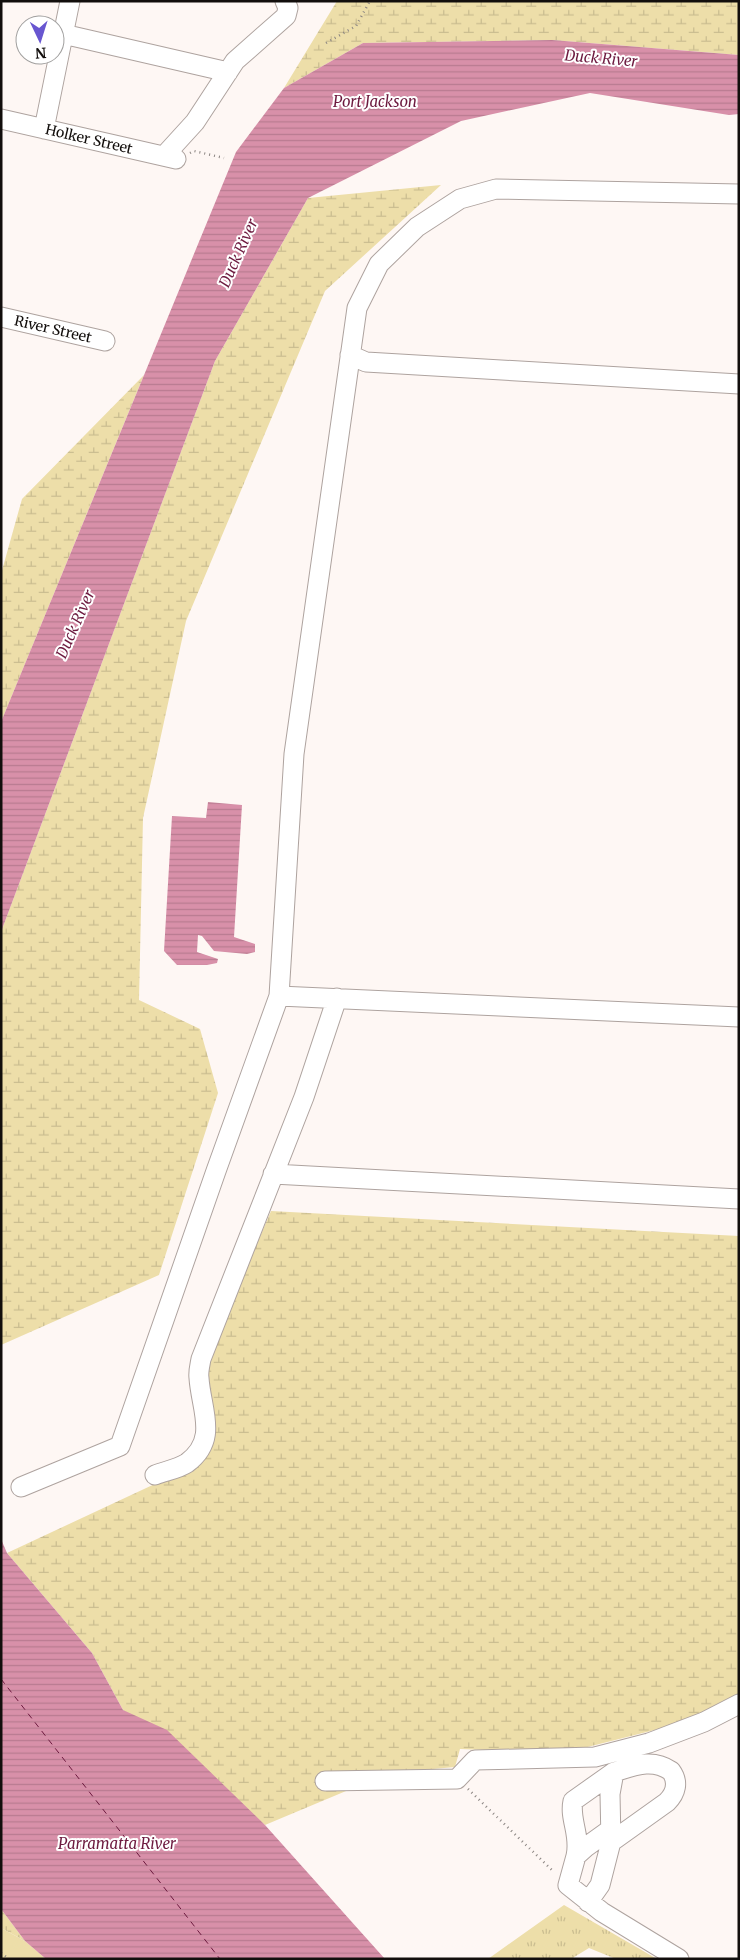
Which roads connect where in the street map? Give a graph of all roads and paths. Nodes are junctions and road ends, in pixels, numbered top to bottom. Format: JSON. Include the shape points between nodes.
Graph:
{"nodes":[{"id":1,"x":70,"y":1,"type":"edge"},
{"id":2,"x":284,"y":1,"type":"edge"},
{"id":3,"x":370,"y":1,"type":"edge"},
{"id":4,"x":65,"y":25,"type":"edge"},
{"id":5,"x":65,"y":34,"type":"edge"},
{"id":6,"x":326,"y":43,"type":"dead end"},
{"id":7,"x":57,"y":65,"type":"edge"},
{"id":8,"x":228,"y":72,"type":"junction"},
{"id":9,"x":1,"y":119,"type":"edge"},
{"id":10,"x":44,"y":129,"type":"junction"},
{"id":11,"x":171,"y":158,"type":"junction"},
{"id":12,"x":224,"y":158,"type":"dead end"},
{"id":13,"x":739,"y":194,"type":"edge"},
{"id":14,"x":1,"y":317,"type":"edge"},
{"id":15,"x":105,"y":341,"type":"dead end"},
{"id":16,"x":358,"y":359,"type":"junction"},
{"id":17,"x":739,"y":384,"type":"edge"},
{"id":18,"x":279,"y":996,"type":"junction"},
{"id":19,"x":337,"y":998,"type":"junction"},
{"id":20,"x":739,"y":1017,"type":"edge"},
{"id":21,"x":273,"y":1174,"type":"junction"},
{"id":22,"x":739,"y":1199,"type":"edge"},
{"id":23,"x":155,"y":1475,"type":"dead end"},
{"id":24,"x":20,"y":1487,"type":"dead end"},
{"id":25,"x":739,"y":1704,"type":"edge"},
{"id":26,"x":614,"y":1772,"type":"junction"},
{"id":27,"x":457,"y":1779,"type":"junction"},
{"id":28,"x":325,"y":1781,"type":"dead end"},
{"id":29,"x":611,"y":1836,"type":"junction"},
{"id":30,"x":576,"y":1856,"type":"junction"},
{"id":31,"x":568,"y":1885,"type":"junction"},
{"id":32,"x":588,"y":1902,"type":"junction"},
{"id":33,"x":1,"y":1953,"type":"edge"},
{"id":34,"x":9,"y":1959,"type":"edge"},
{"id":35,"x":679,"y":1959,"type":"edge"}],
"edges":[{"from":1,"to":4,"type":"street"},
{"from":2,"to":8,"type":"street","via":[[288,8],[286,16],[235,61]]},
{"from":3,"to":6,"type":"path","via":[[356,26]]},
{"from":5,"to":8,"type":"street"},
{"from":7,"to":10,"type":"street"},
{"from":8,"to":11,"type":"street"},
{"from":9,"to":10,"type":"street","name":"Holker Street"},
{"from":10,"to":11,"type":"street","name":"Holker Street"},
{"from":11,"to":12,"type":"path","via":[[194,151]]},
{"from":13,"to":16,"type":"street","via":[[496,188],[460,199],[417,227],[379,264],[358,308]]},
{"from":14,"to":15,"type":"street","name":"River Street"},
{"from":16,"to":17,"type":"street"},
{"from":16,"to":18,"type":"street","via":[[294,754]]},
{"from":18,"to":19,"type":"street"},
{"from":18,"to":24,"type":"street","via":[[120,1446]]},
{"from":19,"to":20,"type":"street"},
{"from":19,"to":21,"type":"street","via":[[304,1097]]},
{"from":21,"to":22,"type":"street"},
{"from":21,"to":23,"type":"street","via":[[201,1359],[199,1377],[207,1431],[200,1450],[186,1464]]},
{"from":25,"to":27,"type":"street","via":[[704,1722],[649,1743],[595,1757],[476,1760]]},
{"from":26,"to":29,"type":"street","via":[[610,1794]]},
{"from":26,"to":29,"type":"street","via":[[641,1764],[655,1764],[671,1771],[676,1785],[667,1802]]},
{"from":26,"to":30,"type":"street","via":[[573,1801],[578,1840]]},
{"from":27,"to":28,"type":"street"},
{"from":27,"to":31,"type":"path"},
{"from":29,"to":30,"type":"street","via":[[586,1847]]},
{"from":29,"to":32,"type":"street","via":[[600,1885]]},
{"from":30,"to":31,"type":"street"},
{"from":31,"to":32,"type":"street"},
{"from":32,"to":35,"type":"street"},
{"from":33,"to":34,"type":"path"}]}
